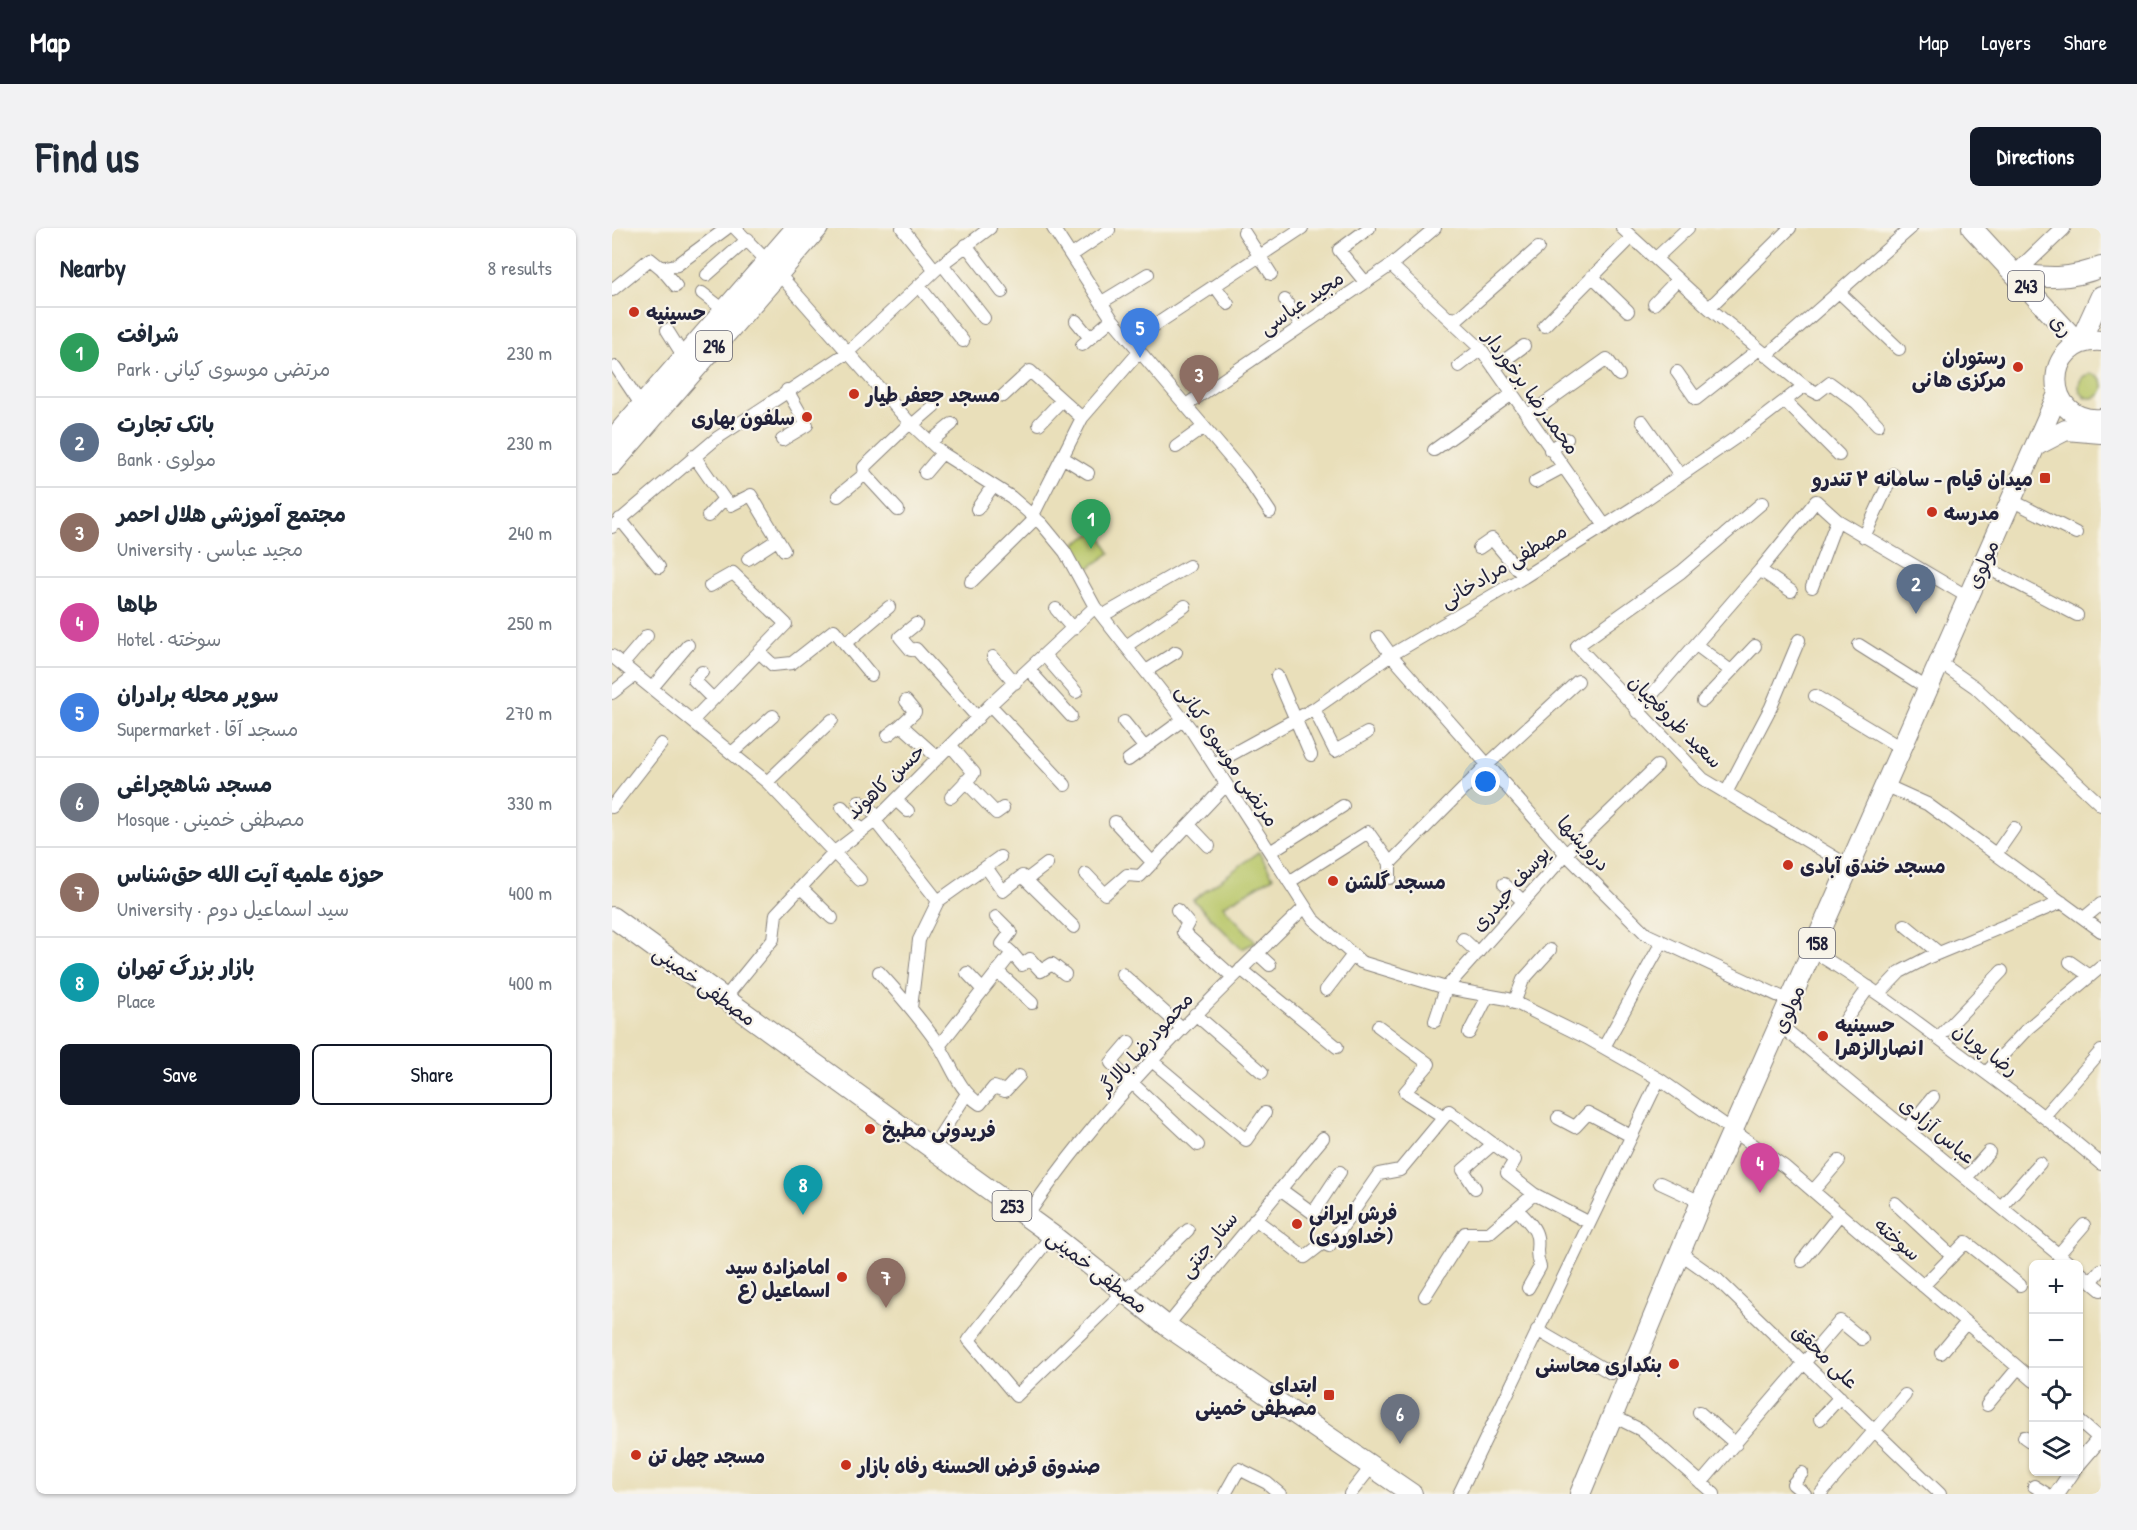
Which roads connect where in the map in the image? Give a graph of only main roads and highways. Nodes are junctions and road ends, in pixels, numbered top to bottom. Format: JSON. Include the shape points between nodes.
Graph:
{"nodes":[{"id":1,"x":796,"y":228,"type":"edge"},
{"id":2,"x":818,"y":228,"type":"edge"},
{"id":3,"x":1972,"y":228,"type":"edge"},
{"id":4,"x":773,"y":267,"type":"junction"},
{"id":5,"x":2101,"y":267,"type":"edge"},
{"id":6,"x":2015,"y":273,"type":"junction"},
{"id":7,"x":2101,"y":296,"type":"edge"},
{"id":8,"x":2101,"y":341,"type":"edge"},
{"id":9,"x":2079,"y":344,"type":"junction"},
{"id":10,"x":2058,"y":394,"type":"junction"},
{"id":11,"x":2101,"y":419,"type":"edge"},
{"id":12,"x":2101,"y":433,"type":"edge"},
{"id":13,"x":621,"y":437,"type":"edge"},
{"id":14,"x":2035,"y":446,"type":"junction"},
{"id":15,"x":612,"y":465,"type":"edge"},
{"id":16,"x":612,"y":917,"type":"edge"},
{"id":17,"x":1412,"y":1494,"type":"edge"},
{"id":18,"x":1580,"y":1494,"type":"edge"}],
"edges":[{"from":1,"to":4,"type":"main road","number":"296"},
{"from":2,"to":4,"type":"main road","number":"296"},
{"from":3,"to":6,"type":"main road","name":"ری","number":"243"},
{"from":4,"to":13,"type":"main road","number":"296"},
{"from":4,"to":13,"type":"main road","number":"296","via":[[724,310],[642,406]]},
{"from":5,"to":6,"type":"main road","via":[[2065,278]]},
{"from":6,"to":9,"type":"main road","name":"ری","number":"243"},
{"from":7,"to":9,"type":"main road"},
{"from":8,"to":9,"type":"main road"},
{"from":9,"to":10,"type":"main road","via":[[2062,358],[2057,370]]},
{"from":10,"to":11,"type":"main road","via":[[2077,415]]},
{"from":10,"to":14,"type":"main road","name":"مولوی","number":"158"},
{"from":12,"to":14,"type":"main road","via":[[2066,430]]},
{"from":13,"to":15,"type":"main road","number":"296"},
{"from":14,"to":18,"type":"main road","name":"مولوی","number":"158","via":[[1701,1202]]},
{"from":16,"to":17,"type":"main road","name":"مصطفی خمینی","number":"253","via":[[1027,1216],[1167,1326]]}]}
